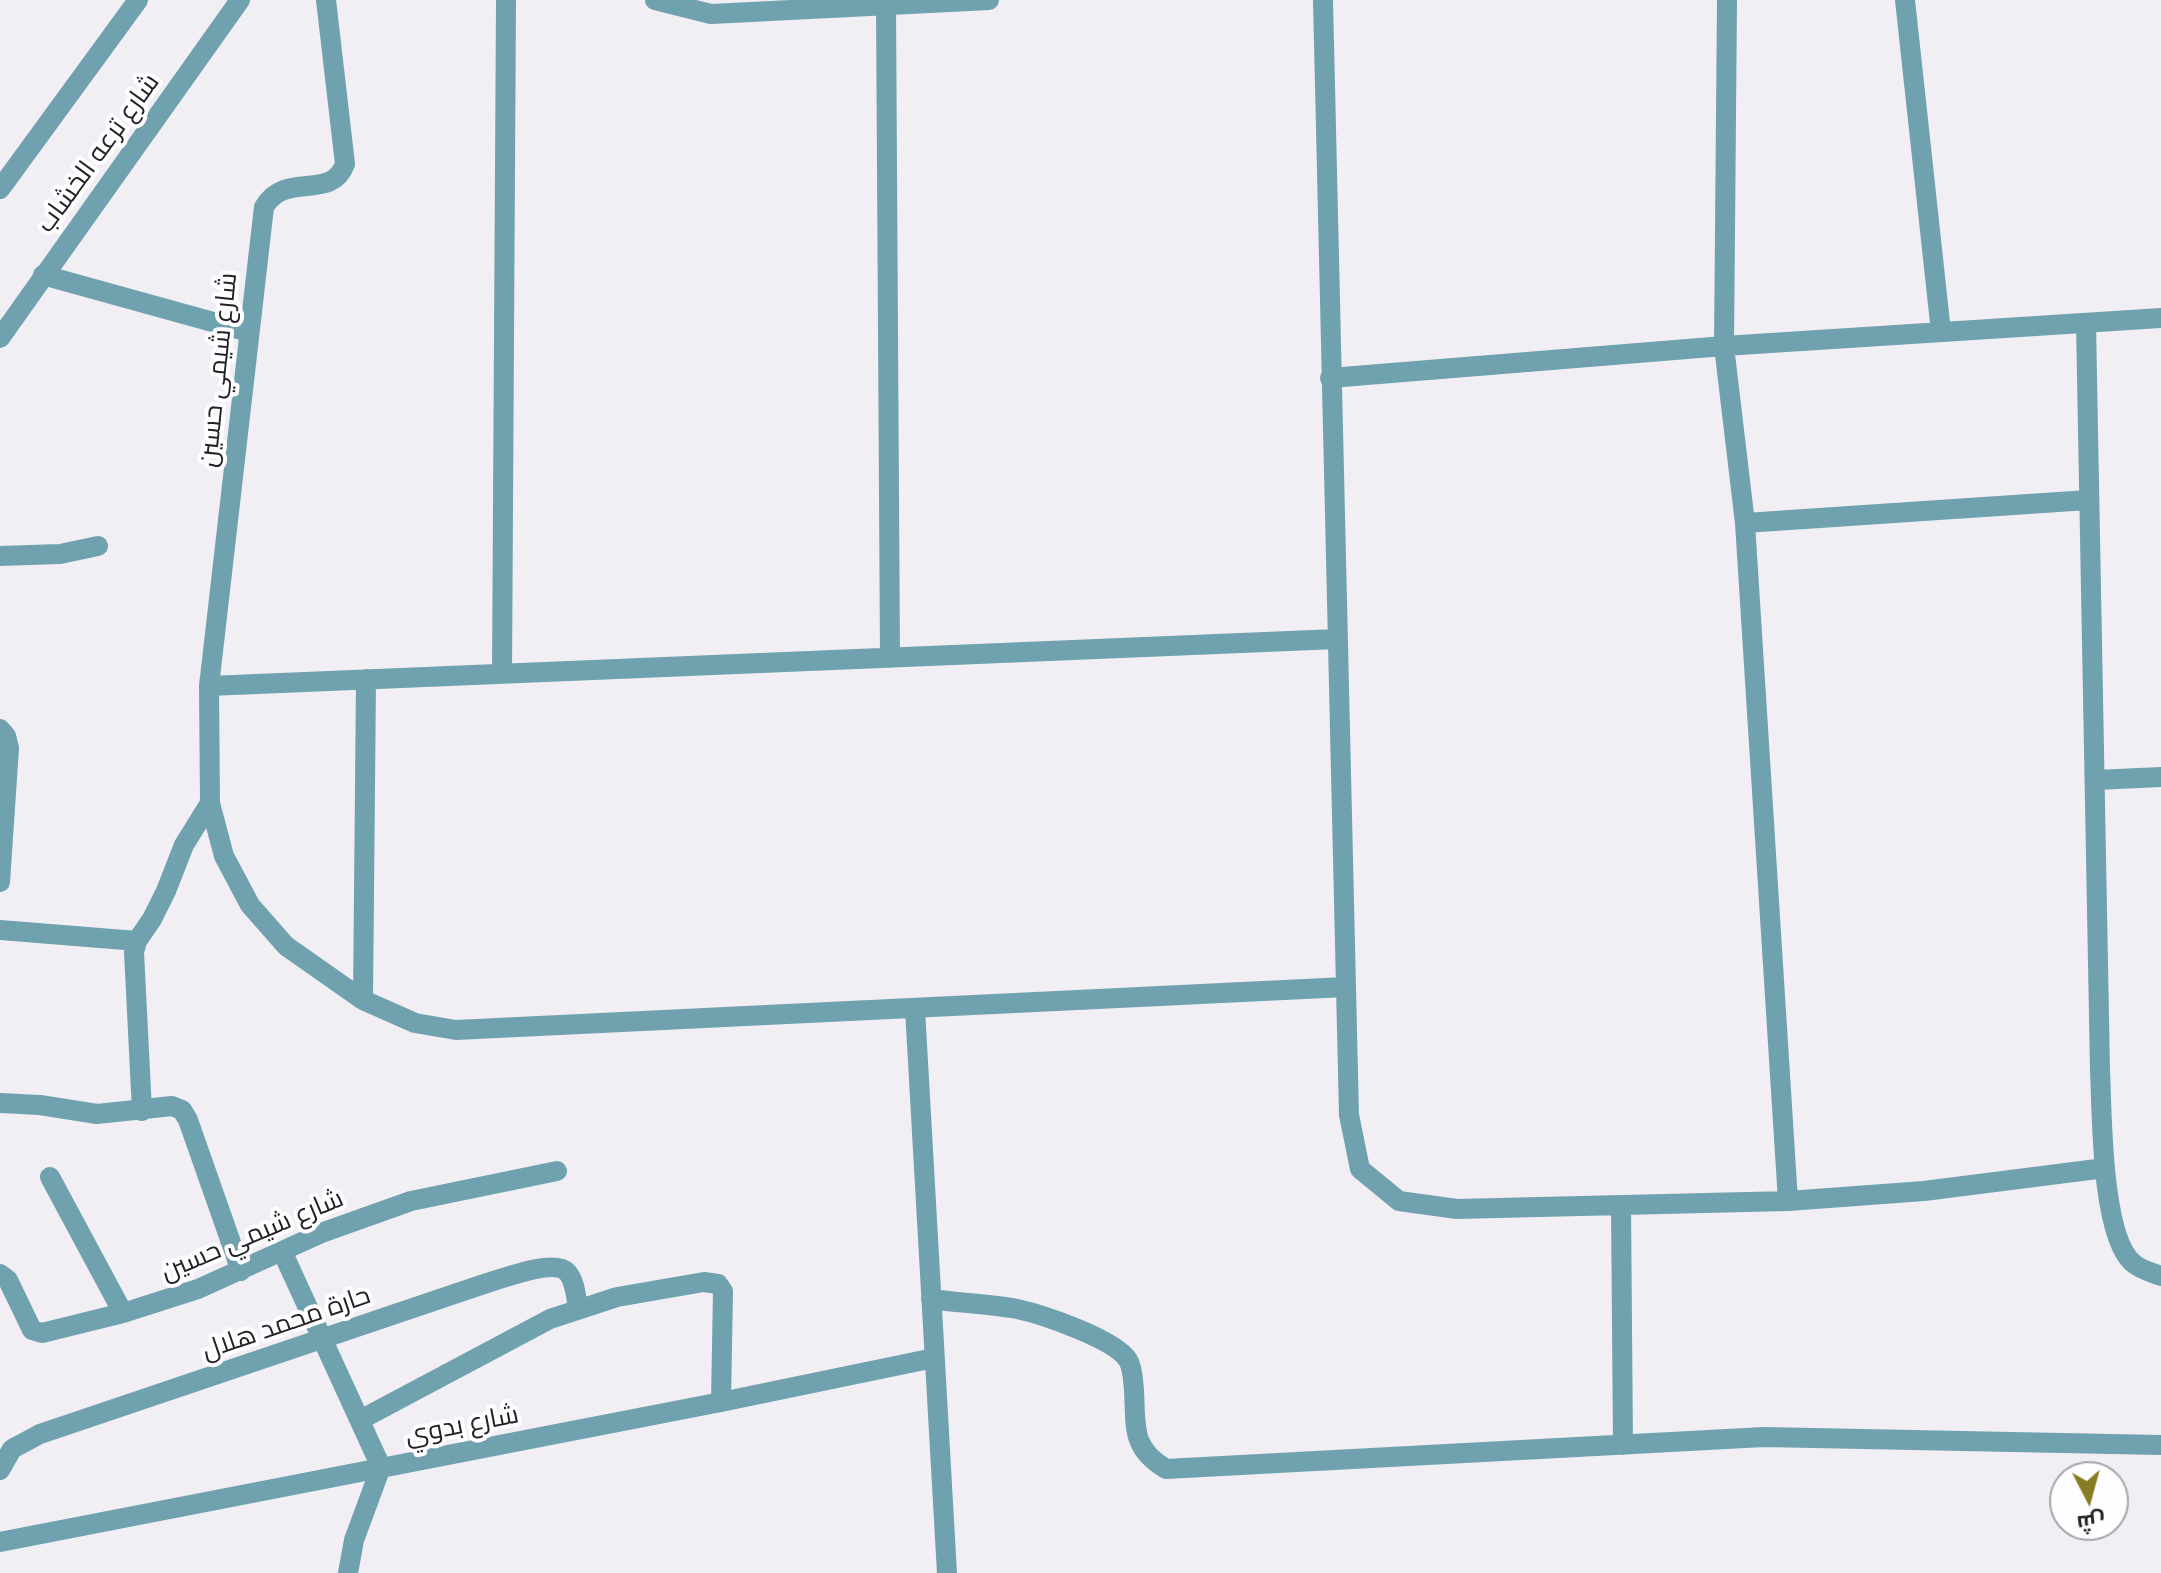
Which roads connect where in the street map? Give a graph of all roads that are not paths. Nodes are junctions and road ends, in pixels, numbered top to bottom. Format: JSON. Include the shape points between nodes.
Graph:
{"nodes":[{"id":1,"x":138,"y":0,"type":"edge"},
{"id":2,"x":240,"y":0,"type":"edge"},
{"id":3,"x":326,"y":0,"type":"edge"},
{"id":4,"x":506,"y":0,"type":"edge"},
{"id":5,"x":655,"y":0,"type":"edge"},
{"id":6,"x":989,"y":0,"type":"edge"},
{"id":7,"x":1323,"y":0,"type":"edge"},
{"id":8,"x":1727,"y":0,"type":"edge"},
{"id":9,"x":1905,"y":0,"type":"edge"},
{"id":10,"x":886,"y":5,"type":"junction"},
{"id":11,"x":1,"y":186,"type":"edge"},
{"id":12,"x":43,"y":275,"type":"junction"},
{"id":13,"x":2161,"y":318,"type":"edge"},
{"id":14,"x":2086,"y":323,"type":"junction"},
{"id":15,"x":249,"y":332,"type":"junction"},
{"id":16,"x":1941,"y":332,"type":"junction"},
{"id":17,"x":0,"y":338,"type":"edge"},
{"id":18,"x":1724,"y":346,"type":"junction"},
{"id":19,"x":1330,"y":378,"type":"junction"},
{"id":20,"x":2088,"y":500,"type":"junction"},
{"id":21,"x":1745,"y":523,"type":"junction"},
{"id":22,"x":98,"y":546,"type":"dead end"},
{"id":23,"x":0,"y":556,"type":"edge"},
{"id":24,"x":1337,"y":639,"type":"junction"},
{"id":25,"x":890,"y":658,"type":"junction"},
{"id":26,"x":502,"y":674,"type":"junction"},
{"id":27,"x":366,"y":679,"type":"junction"},
{"id":28,"x":209,"y":686,"type":"junction"},
{"id":29,"x":0,"y":729,"type":"edge"},
{"id":30,"x":2161,"y":777,"type":"edge"},
{"id":31,"x":2096,"y":780,"type":"junction"},
{"id":32,"x":210,"y":803,"type":"junction"},
{"id":33,"x":2,"y":824,"type":"edge"},
{"id":34,"x":0,"y":882,"type":"edge"},
{"id":35,"x":0,"y":930,"type":"edge"},
{"id":36,"x":137,"y":941,"type":"junction"},
{"id":37,"x":1346,"y":987,"type":"junction"},
{"id":38,"x":363,"y":1000,"type":"junction"},
{"id":39,"x":915,"y":1009,"type":"junction"},
{"id":40,"x":0,"y":1103,"type":"edge"},
{"id":41,"x":142,"y":1111,"type":"junction"},
{"id":42,"x":2105,"y":1168,"type":"junction"},
{"id":43,"x":557,"y":1171,"type":"dead end"},
{"id":44,"x":50,"y":1177,"type":"dead end"},
{"id":45,"x":1788,"y":1201,"type":"junction"},
{"id":46,"x":1621,"y":1205,"type":"junction"},
{"id":47,"x":282,"y":1251,"type":"junction"},
{"id":48,"x":241,"y":1271,"type":"junction"},
{"id":49,"x":0,"y":1274,"type":"edge"},
{"id":50,"x":2161,"y":1276,"type":"edge"},
{"id":51,"x":931,"y":1299,"type":"junction"},
{"id":52,"x":578,"y":1308,"type":"junction"},
{"id":53,"x":123,"y":1313,"type":"junction"},
{"id":54,"x":322,"y":1338,"type":"junction"},
{"id":55,"x":934,"y":1358,"type":"junction"},
{"id":56,"x":721,"y":1402,"type":"junction"},
{"id":57,"x":360,"y":1420,"type":"junction"},
{"id":58,"x":1623,"y":1445,"type":"junction"},
{"id":59,"x":2161,"y":1445,"type":"edge"},
{"id":60,"x":381,"y":1467,"type":"junction"},
{"id":61,"x":0,"y":1470,"type":"edge"},
{"id":62,"x":0,"y":1542,"type":"edge"},
{"id":63,"x":348,"y":1573,"type":"edge"},
{"id":64,"x":947,"y":1573,"type":"edge"}],
"edges":[{"from":1,"to":11,"type":"street"},
{"from":2,"to":12,"type":"street","name":"شارع ترعه الخشاب"},
{"from":3,"to":15,"type":"street","name":"شارع شيمي حسين","via":[[345,164],[330,183],[279,189],[264,207]]},
{"from":4,"to":26,"type":"street"},
{"from":5,"to":10,"type":"street","via":[[711,14]]},
{"from":6,"to":10,"type":"street"},
{"from":7,"to":19,"type":"street"},
{"from":8,"to":18,"type":"street"},
{"from":9,"to":16,"type":"street"},
{"from":10,"to":25,"type":"street"},
{"from":12,"to":15,"type":"street"},
{"from":12,"to":17,"type":"street","name":"شارع ترعه الخشاب"},
{"from":13,"to":14,"type":"street"},
{"from":14,"to":16,"type":"street"},
{"from":14,"to":20,"type":"street"},
{"from":15,"to":28,"type":"street","name":"شارع شيمي حسين"},
{"from":16,"to":18,"type":"street"},
{"from":18,"to":19,"type":"street"},
{"from":18,"to":21,"type":"street"},
{"from":19,"to":24,"type":"street"},
{"from":20,"to":21,"type":"street"},
{"from":20,"to":31,"type":"street"},
{"from":21,"to":45,"type":"street"},
{"from":22,"to":23,"type":"street","via":[[60,554]]},
{"from":24,"to":25,"type":"street"},
{"from":24,"to":37,"type":"street"},
{"from":25,"to":26,"type":"street"},
{"from":26,"to":27,"type":"street"},
{"from":27,"to":28,"type":"street"},
{"from":27,"to":38,"type":"street"},
{"from":28,"to":32,"type":"street","name":"شارع شيمي حسين"},
{"from":29,"to":33,"type":"street","via":[[9,748]]},
{"from":30,"to":31,"type":"street"},
{"from":31,"to":42,"type":"street"},
{"from":32,"to":36,"type":"street"},
{"from":32,"to":38,"type":"street","name":"شارع شيمي حسين","via":[[224,856],[250,905],[286,946]]},
{"from":33,"to":34,"type":"street"},
{"from":35,"to":36,"type":"street"},
{"from":36,"to":41,"type":"street"},
{"from":37,"to":39,"type":"street","name":"شارع شيمي حسين"},
{"from":37,"to":46,"type":"street","via":[[1349,1115],[1360,1169],[1399,1201],[1457,1209]]},
{"from":38,"to":39,"type":"street","name":"شارع شيمي حسين","via":[[415,1023],[456,1030]]},
{"from":39,"to":51,"type":"street"},
{"from":40,"to":41,"type":"street","via":[[97,1114]]},
{"from":41,"to":48,"type":"street","via":[[172,1106],[186,1114]]},
{"from":42,"to":45,"type":"street","via":[[1924,1191]]},
{"from":42,"to":50,"type":"street","via":[[2116,1233],[2132,1263]]},
{"from":43,"to":47,"type":"street","name":"شارع شيمي حسين","via":[[411,1201]]},
{"from":44,"to":53,"type":"street"},
{"from":45,"to":46,"type":"street"},
{"from":46,"to":58,"type":"street"},
{"from":47,"to":48,"type":"street","name":"شارع شيمي حسين"},
{"from":47,"to":54,"type":"street"},
{"from":48,"to":53,"type":"street","name":"شارع شيمي حسين"},
{"from":49,"to":53,"type":"street","name":"شارع شيمي حسين","via":[[35,1332]]},
{"from":51,"to":55,"type":"street"},
{"from":51,"to":58,"type":"street","via":[[1019,1310],[1118,1349],[1129,1362],[1133,1380],[1137,1441],[1166,1469]]},
{"from":52,"to":54,"type":"street","name":"حارة محمد هلال","via":[[569,1273],[552,1265]]},
{"from":52,"to":56,"type":"street","via":[[677,1286],[718,1284],[723,1291]]},
{"from":52,"to":57,"type":"street"},
{"from":54,"to":57,"type":"street"},
{"from":54,"to":61,"type":"street","name":"حارة محمد هلال","via":[[40,1434],[12,1449]]},
{"from":55,"to":56,"type":"street","name":"شارع بدوي"},
{"from":55,"to":64,"type":"street"},
{"from":56,"to":60,"type":"street","name":"شارع بدوي"},
{"from":57,"to":60,"type":"street"},
{"from":58,"to":59,"type":"street","via":[[1764,1437]]},
{"from":60,"to":62,"type":"street","name":"شارع بدوي"},
{"from":60,"to":63,"type":"street","via":[[354,1540]]}]}
